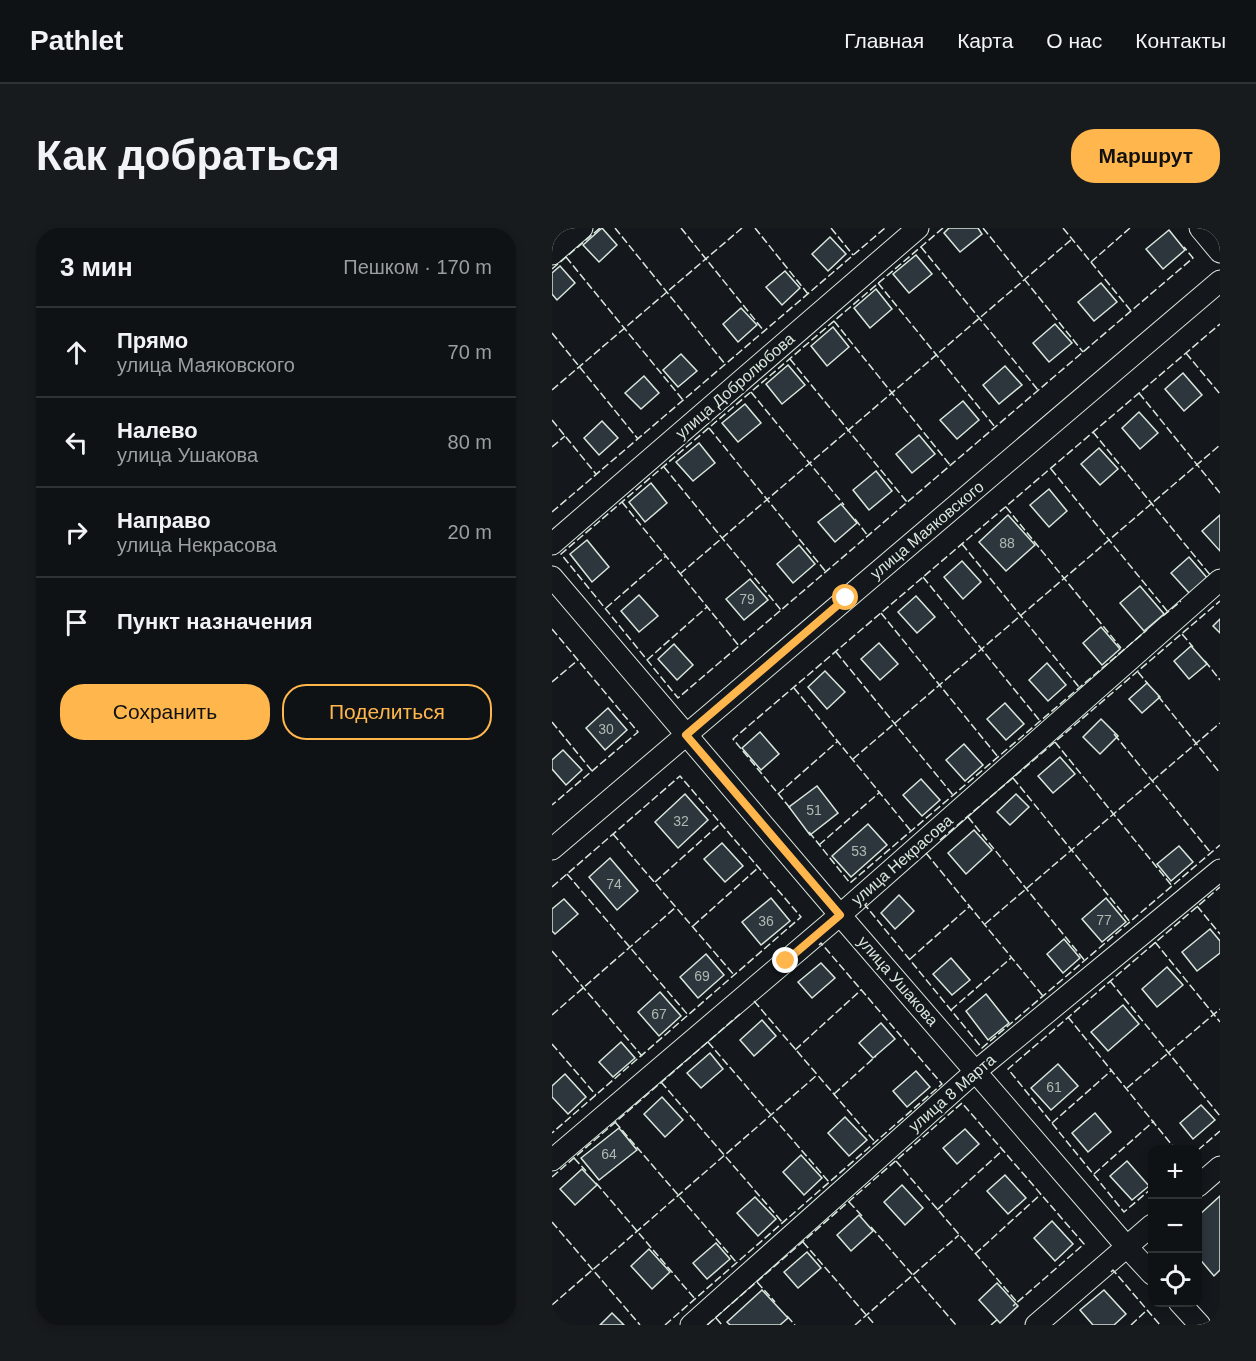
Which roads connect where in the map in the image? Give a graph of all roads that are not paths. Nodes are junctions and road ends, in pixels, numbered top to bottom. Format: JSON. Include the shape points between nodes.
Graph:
{"nodes":[{"id":1,"x":582,"y":228,"type":"edge"},
{"id":2,"x":918,"y":228,"type":"edge"},
{"id":3,"x":1200,"y":228,"type":"edge"},
{"id":4,"x":1220,"y":252,"type":"edge"},
{"id":5,"x":552,"y":254,"type":"edge"},
{"id":6,"x":1220,"y":281,"type":"edge"},
{"id":7,"x":552,"y":544,"type":"edge"},
{"id":8,"x":552,"y":576,"type":"edge"},
{"id":9,"x":1220,"y":580,"type":"edge"},
{"id":10,"x":686,"y":735,"type":"junction"},
{"id":11,"x":552,"y":849,"type":"edge"},
{"id":12,"x":1220,"y":870,"type":"edge"},
{"id":13,"x":840,"y":915,"type":"junction"},
{"id":14,"x":976,"y":1071,"type":"junction"},
{"id":15,"x":552,"y":1160,"type":"edge"},
{"id":16,"x":1220,"y":1167,"type":"edge"},
{"id":17,"x":1202,"y":1182,"type":"edge"},
{"id":18,"x":1148,"y":1229,"type":"edge"},
{"id":19,"x":1127,"y":1247,"type":"junction"},
{"id":20,"x":1148,"y":1270,"type":"edge"},
{"id":21,"x":1184,"y":1307,"type":"edge"},
{"id":22,"x":691,"y":1325,"type":"edge"},
{"id":23,"x":1036,"y":1325,"type":"edge"},
{"id":24,"x":1200,"y":1325,"type":"edge"}],
"edges":[{"from":1,"to":5,"type":"street"},
{"from":2,"to":7,"type":"street","name":"улица Добролюбова"},
{"from":3,"to":4,"type":"street"},
{"from":6,"to":10,"type":"street","name":"улица Маяковского"},
{"from":8,"to":10,"type":"street","name":"улица Ушакова"},
{"from":9,"to":13,"type":"street","name":"улица Некрасова"},
{"from":10,"to":11,"type":"street","name":"улица Маяковского"},
{"from":10,"to":13,"type":"street","name":"улица Ушакова"},
{"from":12,"to":14,"type":"street","name":"улица 8 Марта"},
{"from":13,"to":14,"type":"street","name":"улица Ушакова"},
{"from":13,"to":15,"type":"street","name":"улица Некрасова"},
{"from":14,"to":19,"type":"street","name":"улица Ушакова"},
{"from":14,"to":22,"type":"street","name":"улица 8 Марта"},
{"from":16,"to":17,"type":"street"},
{"from":18,"to":19,"type":"street"},
{"from":19,"to":20,"type":"street","name":"улица Ушакова"},
{"from":19,"to":23,"type":"street"},
{"from":21,"to":24,"type":"street"}]}
